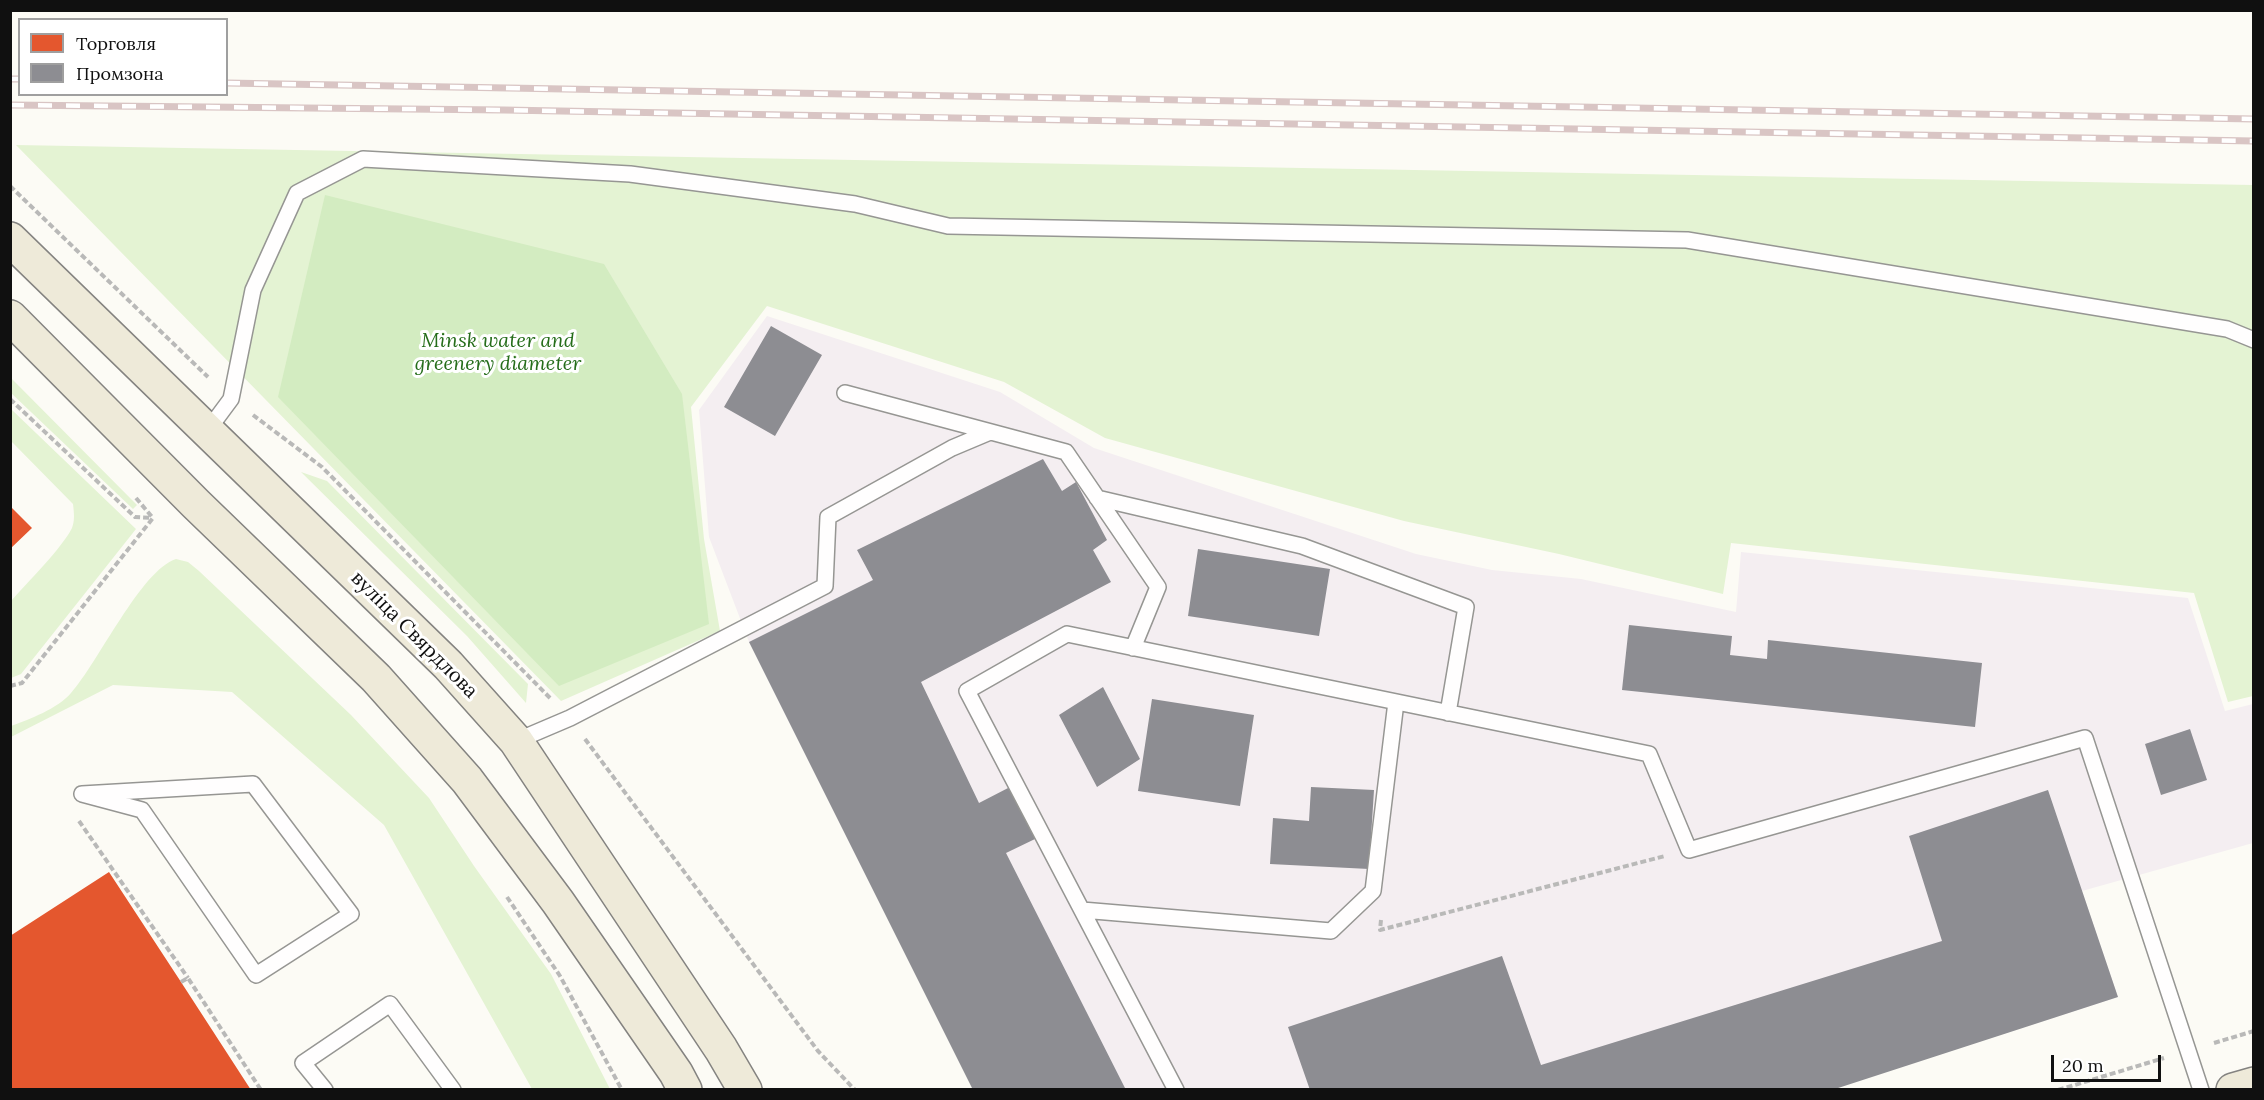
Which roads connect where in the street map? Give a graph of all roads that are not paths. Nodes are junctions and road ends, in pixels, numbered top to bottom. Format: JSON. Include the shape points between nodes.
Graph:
{"nodes":[{"id":1,"x":10,"y":239,"type":"edge"},
{"id":2,"x":10,"y":317,"type":"edge"},
{"id":3,"x":2253,"y":340,"type":"edge"},
{"id":4,"x":845,"y":393,"type":"dead end"},
{"id":5,"x":208,"y":430,"type":"junction"},
{"id":6,"x":990,"y":432,"type":"junction"},
{"id":7,"x":1097,"y":498,"type":"junction"},
{"id":8,"x":1133,"y":648,"type":"junction"},
{"id":9,"x":1396,"y":702,"type":"junction"},
{"id":10,"x":1448,"y":713,"type":"junction"},
{"id":11,"x":516,"y":741,"type":"junction"},
{"id":12,"x":82,"y":794,"type":"joint"},
{"id":13,"x":1082,"y":909,"type":"junction"},
{"id":14,"x":721,"y":1049,"type":"junction"},
{"id":15,"x":2253,"y":1084,"type":"edge"},
{"id":16,"x":324,"y":1089,"type":"edge"},
{"id":17,"x":453,"y":1089,"type":"edge"},
{"id":18,"x":685,"y":1089,"type":"edge"},
{"id":19,"x":744,"y":1089,"type":"edge"},
{"id":20,"x":760,"y":1089,"type":"edge"},
{"id":21,"x":1176,"y":1089,"type":"edge"},
{"id":22,"x":2201,"y":1089,"type":"edge"},
{"id":23,"x":2233,"y":1089,"type":"edge"}],
"edges":[{"from":1,"to":5,"type":"main road","name":"вуліца Свярдлова"},
{"from":2,"to":18,"type":"main road","via":[[376,678],[467,780],[558,902]]},
{"from":3,"to":5,"type":"lane","via":[[2227,329],[1687,240],[948,226],[855,204],[630,174],[363,159],[297,193],[253,290],[231,399]]},
{"from":4,"to":6,"type":"lane"},
{"from":5,"to":11,"type":"main road","name":"вуліца Свярдлова","via":[[448,665]]},
{"from":6,"to":7,"type":"lane","via":[[1066,452]]},
{"from":6,"to":11,"type":"lane","via":[[952,448],[828,517],[825,586],[570,718]]},
{"from":7,"to":8,"type":"lane","via":[[1158,587]]},
{"from":7,"to":10,"type":"lane","via":[[1302,546],[1466,607]]},
{"from":8,"to":9,"type":"lane"},
{"from":8,"to":13,"type":"lane","via":[[1067,634],[967,691]]},
{"from":9,"to":10,"type":"lane"},
{"from":9,"to":13,"type":"lane","via":[[1373,891],[1331,931]]},
{"from":10,"to":22,"type":"lane","via":[[1649,754],[1689,850],[2085,738]]},
{"from":11,"to":14,"type":"main road","name":"вуліца Свярдлова"},
{"from":12,"to":12,"type":"lane","via":[[142,810],[256,975],[351,914],[253,784]]},
{"from":13,"to":21,"type":"lane"},
{"from":14,"to":19,"type":"main road","name":"вуліца Свярдлова"},
{"from":14,"to":20,"type":"main road"},
{"from":15,"to":23,"type":"main road"},
{"from":16,"to":17,"type":"lane","via":[[303,1063],[390,1004]]}]}
